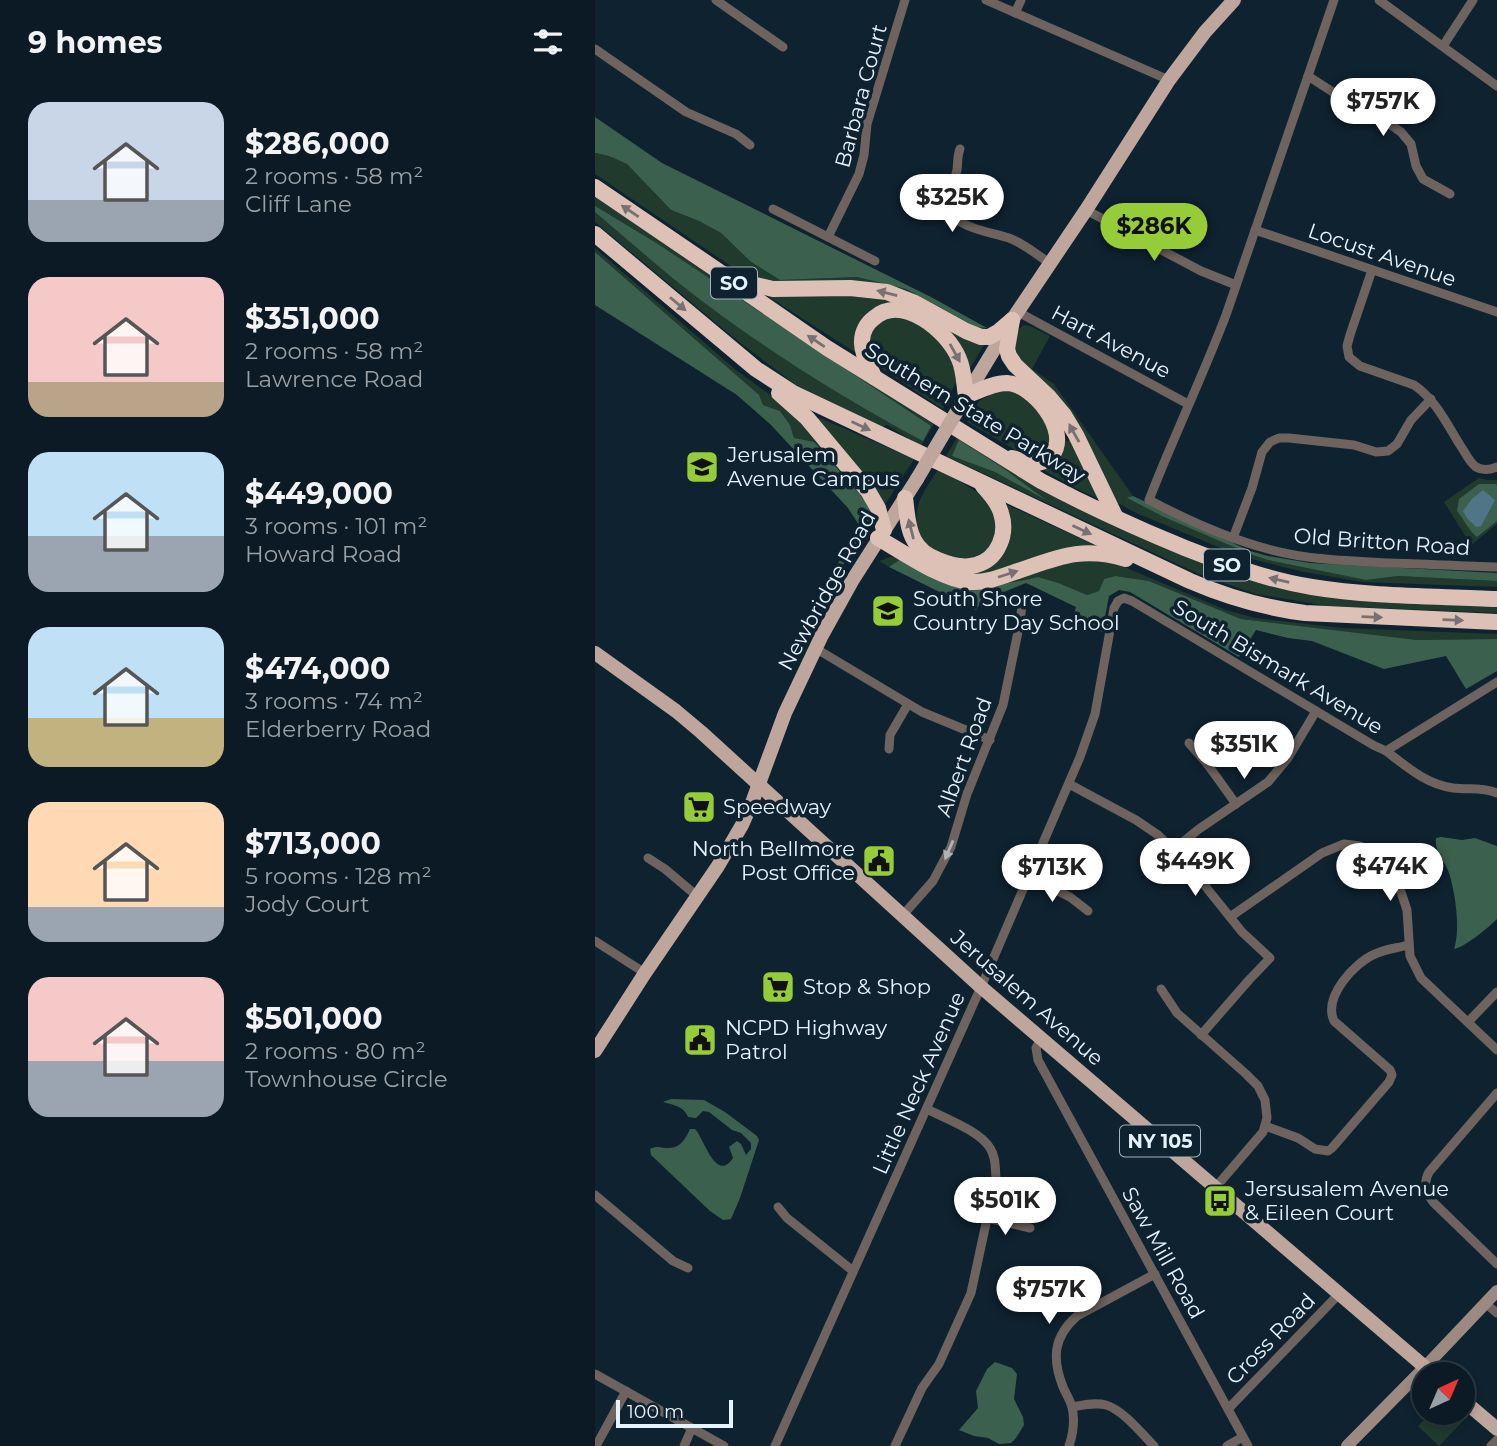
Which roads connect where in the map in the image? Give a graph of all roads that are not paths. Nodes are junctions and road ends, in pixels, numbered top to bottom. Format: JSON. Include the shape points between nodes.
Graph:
{"nodes":[{"id":1,"x":716,"y":0,"type":"edge"},
{"id":2,"x":905,"y":0,"type":"edge"},
{"id":3,"x":986,"y":0,"type":"edge"},
{"id":4,"x":1021,"y":0,"type":"edge"},
{"id":5,"x":1234,"y":0,"type":"edge"},
{"id":6,"x":1334,"y":0,"type":"edge"},
{"id":7,"x":1379,"y":0,"type":"edge"},
{"id":8,"x":1473,"y":0,"type":"edge"},
{"id":9,"x":1015,"y":13,"type":"junction"},
{"id":10,"x":1443,"y":46,"type":"junction"},
{"id":11,"x":783,"y":47,"type":"dead end"},
{"id":12,"x":595,"y":49,"type":"edge"},
{"id":13,"x":1308,"y":76,"type":"junction"},
{"id":14,"x":1169,"y":80,"type":"junction"},
{"id":15,"x":1497,"y":86,"type":"edge"},
{"id":16,"x":750,"y":145,"type":"dead end"},
{"id":17,"x":960,"y":149,"type":"dead end"},
{"id":18,"x":595,"y":187,"type":"edge"},
{"id":19,"x":1450,"y":194,"type":"dead end"},
{"id":20,"x":772,"y":209,"type":"dead end"},
{"id":21,"x":1086,"y":210,"type":"junction"},
{"id":22,"x":1255,"y":230,"type":"junction"},
{"id":23,"x":595,"y":234,"type":"edge"},
{"id":24,"x":828,"y":237,"type":"junction"},
{"id":25,"x":875,"y":261,"type":"dead end"},
{"id":26,"x":1051,"y":263,"type":"junction"},
{"id":27,"x":1372,"y":270,"type":"junction"},
{"id":28,"x":730,"y":279,"type":"junction"},
{"id":29,"x":1236,"y":285,"type":"junction"},
{"id":30,"x":1497,"y":312,"type":"edge"},
{"id":31,"x":1015,"y":316,"type":"junction"},
{"id":32,"x":720,"y":339,"type":"junction"},
{"id":33,"x":874,"y":377,"type":"junction"},
{"id":34,"x":1431,"y":399,"type":"junction"},
{"id":35,"x":963,"y":401,"type":"junction"},
{"id":36,"x":1188,"y":404,"type":"junction"},
{"id":37,"x":1002,"y":456,"type":"junction"},
{"id":38,"x":1497,"y":467,"type":"edge"},
{"id":39,"x":975,"y":480,"type":"junction"},
{"id":40,"x":905,"y":498,"type":"junction"},
{"id":41,"x":1115,"y":516,"type":"junction"},
{"id":42,"x":881,"y":534,"type":"junction"},
{"id":43,"x":1233,"y":538,"type":"junction"},
{"id":44,"x":1156,"y":565,"type":"junction"},
{"id":45,"x":1497,"y":567,"type":"edge"},
{"id":46,"x":1023,"y":597,"type":"dead end"},
{"id":47,"x":1497,"y":598,"type":"edge"},
{"id":48,"x":1114,"y":608,"type":"joint"},
{"id":49,"x":1497,"y":622,"type":"edge"},
{"id":50,"x":815,"y":648,"type":"junction"},
{"id":51,"x":595,"y":653,"type":"edge"},
{"id":52,"x":1497,"y":682,"type":"edge"},
{"id":53,"x":908,"y":704,"type":"junction"},
{"id":54,"x":1316,"y":711,"type":"junction"},
{"id":55,"x":990,"y":740,"type":"junction"},
{"id":56,"x":1189,"y":743,"type":"dead end"},
{"id":57,"x":889,"y":749,"type":"dead end"},
{"id":58,"x":1386,"y":751,"type":"junction"},
{"id":59,"x":758,"y":783,"type":"junction"},
{"id":60,"x":1069,"y":784,"type":"junction"},
{"id":61,"x":1497,"y":793,"type":"edge"},
{"id":62,"x":1236,"y":804,"type":"junction"},
{"id":63,"x":1173,"y":850,"type":"junction"},
{"id":64,"x":648,"y":858,"type":"dead end"},
{"id":65,"x":1029,"y":877,"type":"junction"},
{"id":66,"x":697,"y":896,"type":"junction"},
{"id":67,"x":1088,"y":911,"type":"dead end"},
{"id":68,"x":903,"y":915,"type":"junction"},
{"id":69,"x":1230,"y":917,"type":"junction"},
{"id":70,"x":595,"y":941,"type":"edge"},
{"id":71,"x":1408,"y":945,"type":"junction"},
{"id":72,"x":645,"y":973,"type":"junction"},
{"id":73,"x":981,"y":987,"type":"junction"},
{"id":74,"x":1161,"y":989,"type":"dead end"},
{"id":75,"x":1497,"y":992,"type":"edge"},
{"id":76,"x":1468,"y":1022,"type":"junction"},
{"id":77,"x":1201,"y":1035,"type":"junction"},
{"id":78,"x":1041,"y":1039,"type":"junction"},
{"id":79,"x":1497,"y":1050,"type":"edge"},
{"id":80,"x":595,"y":1051,"type":"edge"},
{"id":81,"x":1497,"y":1093,"type":"edge"},
{"id":82,"x":927,"y":1109,"type":"junction"},
{"id":83,"x":1265,"y":1126,"type":"junction"},
{"id":84,"x":1215,"y":1188,"type":"junction"},
{"id":85,"x":595,"y":1195,"type":"edge"},
{"id":86,"x":778,"y":1208,"type":"dead end"},
{"id":87,"x":988,"y":1218,"type":"junction"},
{"id":88,"x":1030,"y":1228,"type":"dead end"},
{"id":89,"x":1497,"y":1264,"type":"edge"},
{"id":90,"x":688,"y":1268,"type":"dead end"},
{"id":91,"x":853,"y":1271,"type":"junction"},
{"id":92,"x":1154,"y":1274,"type":"junction"},
{"id":93,"x":1497,"y":1291,"type":"edge"},
{"id":94,"x":1339,"y":1294,"type":"junction"},
{"id":95,"x":1485,"y":1303,"type":"junction"},
{"id":96,"x":1497,"y":1313,"type":"edge"},
{"id":97,"x":1418,"y":1362,"type":"edge"},
{"id":98,"x":1436,"y":1362,"type":"edge"},
{"id":99,"x":595,"y":1374,"type":"edge"},
{"id":100,"x":1412,"y":1387,"type":"edge"},
{"id":101,"x":626,"y":1391,"type":"junction"},
{"id":102,"x":1072,"y":1407,"type":"junction"},
{"id":103,"x":1228,"y":1409,"type":"junction"},
{"id":104,"x":1475,"y":1410,"type":"edge"},
{"id":105,"x":692,"y":1428,"type":"junction"},
{"id":106,"x":1497,"y":1429,"type":"edge"},
{"id":107,"x":1497,"y":1440,"type":"edge"},
{"id":108,"x":1246,"y":1442,"type":"edge"},
{"id":109,"x":898,"y":1444,"type":"edge"},
{"id":110,"x":596,"y":1446,"type":"edge"},
{"id":111,"x":684,"y":1446,"type":"edge"},
{"id":112,"x":724,"y":1446,"type":"edge"},
{"id":113,"x":775,"y":1446,"type":"edge"},
{"id":114,"x":1069,"y":1446,"type":"edge"},
{"id":115,"x":1154,"y":1446,"type":"edge"},
{"id":116,"x":1227,"y":1446,"type":"edge"},
{"id":117,"x":1347,"y":1446,"type":"edge"},
{"id":118,"x":1491,"y":1446,"type":"edge"}],
"edges":[{"from":1,"to":11,"type":"street"},
{"from":2,"to":24,"type":"street","name":"Barbara Court","via":[[867,124],[859,174]]},
{"from":3,"to":9,"type":"street"},
{"from":4,"to":9,"type":"street"},
{"from":5,"to":14,"type":"main road","name":"Newbridge Road"},
{"from":6,"to":13,"type":"street"},
{"from":7,"to":10,"type":"street"},
{"from":8,"to":10,"type":"street"},
{"from":9,"to":14,"type":"street"},
{"from":10,"to":15,"type":"street"},
{"from":12,"to":16,"type":"street","via":[[686,112]]},
{"from":13,"to":19,"type":"street","via":[[1401,132],[1411,144],[1423,179]]},
{"from":13,"to":22,"type":"street"},
{"from":14,"to":21,"type":"main road","name":"Newbridge Road"},
{"from":17,"to":26,"type":"street","via":[[948,204],[954,217],[964,225],[1012,239]]},
{"from":28,"to":18,"type":"highway","name":"Southern State Parkway","number":"SO","one_way":true},
{"from":20,"to":24,"type":"street"},
{"from":21,"to":26,"type":"main road","name":"Newbridge Road"},
{"from":21,"to":29,"type":"street"},
{"from":22,"to":27,"type":"street","name":"Locust Avenue"},
{"from":22,"to":29,"type":"street"},
{"from":23,"to":32,"type":"highway","number":"SO","one_way":true},
{"from":24,"to":25,"type":"street"},
{"from":26,"to":31,"type":"main road","name":"Newbridge Road"},
{"from":27,"to":30,"type":"street","name":"Locust Avenue"},
{"from":27,"to":34,"type":"street","via":[[1347,346],[1349,357],[1360,366],[1414,384]]},
{"from":31,"to":28,"type":"highway","one_way":true,"via":[[998,332],[981,337],[887,292],[773,289]]},
{"from":33,"to":28,"type":"highway","name":"Southern State Parkway","number":"SO","one_way":true},
{"from":29,"to":36,"type":"street"},
{"from":31,"to":35,"type":"main road","name":"Newbridge Road"},
{"from":31,"to":36,"type":"street","name":"Hart Avenue"},
{"from":41,"to":31,"type":"highway","one_way":true,"via":[[1064,415],[1009,356]]},
{"from":32,"to":39,"type":"highway","number":"SO","one_way":true,"via":[[793,393]]},
{"from":32,"to":42,"type":"highway","via":[[819,432],[875,501]]},
{"from":33,"to":35,"type":"highway","one_way":true,"via":[[862,348],[864,332],[877,314],[908,311],[930,324],[954,349],[961,365]]},
{"from":33,"to":37,"type":"highway","name":"Southern State Parkway","number":"SO"},
{"from":34,"to":38,"type":"street","via":[[1471,462],[1482,470]]},
{"from":34,"to":43,"type":"street","via":[[1388,451],[1289,438],[1270,442],[1262,452]]},
{"from":35,"to":37,"type":"highway","via":[[996,384],[1012,384],[1027,390],[1048,415],[1058,436],[1058,445],[1048,459],[1038,463]]},
{"from":35,"to":40,"type":"main road","name":"Newbridge Road","bridge":true},
{"from":36,"to":43,"type":"street","name":"Old Britton Road","via":[[1149,500]]},
{"from":37,"to":41,"type":"highway","name":"Southern State Parkway","number":"SO","via":[[1041,481]]},
{"from":39,"to":40,"type":"highway","one_way":true,"via":[[998,505],[1004,527],[991,557],[976,565],[947,564],[922,551],[910,533]]},
{"from":39,"to":44,"type":"highway","number":"SO","one_way":true},
{"from":40,"to":42,"type":"main road","name":"Newbridge Road"},
{"from":47,"to":41,"type":"highway","name":"Southern State Parkway","number":"SO","one_way":true,"via":[[1366,593],[1269,579]]},
{"from":42,"to":44,"type":"highway","one_way":true,"via":[[941,573],[968,582],[991,580],[1076,553],[1097,552]]},
{"from":42,"to":50,"type":"main road","name":"Newbridge Road"},
{"from":43,"to":45,"type":"street","name":"Old Britton Road","via":[[1321,559]]},
{"from":44,"to":49,"type":"highway","number":"SO","one_way":true,"via":[[1233,598],[1278,609]]},
{"from":46,"to":55,"type":"street","name":"Albert Road","via":[[1008,688]]},
{"from":48,"to":54,"type":"street","name":"South Bismark Avenue","via":[[1120,599],[1128,598]]},
{"from":48,"to":60,"type":"street","name":"Little Neck Avenue","via":[[1095,714]]},
{"from":50,"to":53,"type":"street"},
{"from":50,"to":59,"type":"main road","name":"Newbridge Road"},
{"from":51,"to":59,"type":"main road","name":"Jerusalem Avenue","via":[[675,711]]},
{"from":52,"to":58,"type":"street","name":"South Bismark Avenue"},
{"from":53,"to":55,"type":"street"},
{"from":53,"to":57,"type":"street","via":[[890,735]]},
{"from":54,"to":58,"type":"street","name":"South Bismark Avenue"},
{"from":54,"to":62,"type":"street","via":[[1279,771]]},
{"from":55,"to":68,"type":"street","name":"Albert Road","one_way":true,"via":[[946,859]]},
{"from":56,"to":62,"type":"street"},
{"from":58,"to":61,"type":"street","via":[[1431,782]]},
{"from":59,"to":66,"type":"main road","name":"Newbridge Road","via":[[742,825]]},
{"from":59,"to":68,"type":"main road","name":"Jerusalem Avenue","number":"NY 105"},
{"from":60,"to":63,"type":"street","via":[[1136,820]]},
{"from":60,"to":65,"type":"street","name":"Little Neck Avenue"},
{"from":62,"to":63,"type":"street"},
{"from":63,"to":69,"type":"street"},
{"from":64,"to":66,"type":"street"},
{"from":65,"to":67,"type":"street"},
{"from":65,"to":73,"type":"street","name":"Little Neck Avenue"},
{"from":66,"to":72,"type":"main road","name":"Newbridge Road"},
{"from":68,"to":73,"type":"main road","name":"Jerusalem Avenue","number":"NY 105"},
{"from":69,"to":71,"type":"street","via":[[1322,853],[1354,844],[1374,854],[1398,883],[1407,910]]},
{"from":69,"to":77,"type":"street","via":[[1270,958]]},
{"from":70,"to":72,"type":"street"},
{"from":71,"to":76,"type":"street","via":[[1421,978]]},
{"from":71,"to":83,"type":"street","via":[[1363,961],[1339,988],[1331,1005],[1334,1021],[1390,1070],[1389,1083],[1328,1151]]},
{"from":72,"to":80,"type":"main road","name":"Newbridge Road"},
{"from":73,"to":78,"type":"main road","name":"Jerusalem Avenue","number":"NY 105"},
{"from":73,"to":82,"type":"street","name":"Little Neck Avenue"},
{"from":74,"to":77,"type":"street","via":[[1177,1013]]},
{"from":75,"to":76,"type":"street"},
{"from":76,"to":79,"type":"street"},
{"from":77,"to":83,"type":"street","via":[[1258,1086],[1267,1106]]},
{"from":78,"to":84,"type":"main road","name":"Jerusalem Avenue","number":"NY 105"},
{"from":78,"to":92,"type":"street","name":"Saw Mill Road","via":[[1036,1048],[1038,1060]]},
{"from":81,"to":89,"type":"street","via":[[1429,1172],[1425,1183],[1433,1202]]},
{"from":82,"to":87,"type":"street","via":[[982,1139],[992,1152],[996,1177]]},
{"from":82,"to":91,"type":"street","name":"Little Neck Avenue"},
{"from":83,"to":84,"type":"street"},
{"from":84,"to":94,"type":"main road","name":"Jerusalem Avenue","number":"NY 105"},
{"from":85,"to":90,"type":"street","via":[[673,1261]]},
{"from":86,"to":91,"type":"street"},
{"from":87,"to":88,"type":"street"},
{"from":87,"to":109,"type":"street","via":[[974,1283]]},
{"from":91,"to":113,"type":"street","name":"Little Neck Avenue"},
{"from":92,"to":102,"type":"street","via":[[1077,1317],[1061,1335],[1056,1369]]},
{"from":92,"to":103,"type":"street","name":"Saw Mill Road"},
{"from":93,"to":95,"type":"main road"},
{"from":94,"to":97,"type":"main road","name":"Jerusalem Avenue","number":"NY 105"},
{"from":94,"to":103,"type":"street","name":"Cross Road"},
{"from":95,"to":96,"type":"street"},
{"from":95,"to":98,"type":"main road"},
{"from":99,"to":101,"type":"street"},
{"from":100,"to":117,"type":"main road"},
{"from":101,"to":105,"type":"street"},
{"from":101,"to":110,"type":"street"},
{"from":102,"to":114,"type":"street","via":[[1074,1427]]},
{"from":102,"to":115,"type":"street","via":[[1108,1406]]},
{"from":103,"to":108,"type":"street","name":"Saw Mill Road"},
{"from":104,"to":106,"type":"main road"},
{"from":105,"to":111,"type":"street"},
{"from":105,"to":112,"type":"street"},
{"from":107,"to":118,"type":"street"},
{"from":108,"to":116,"type":"street"}]}
